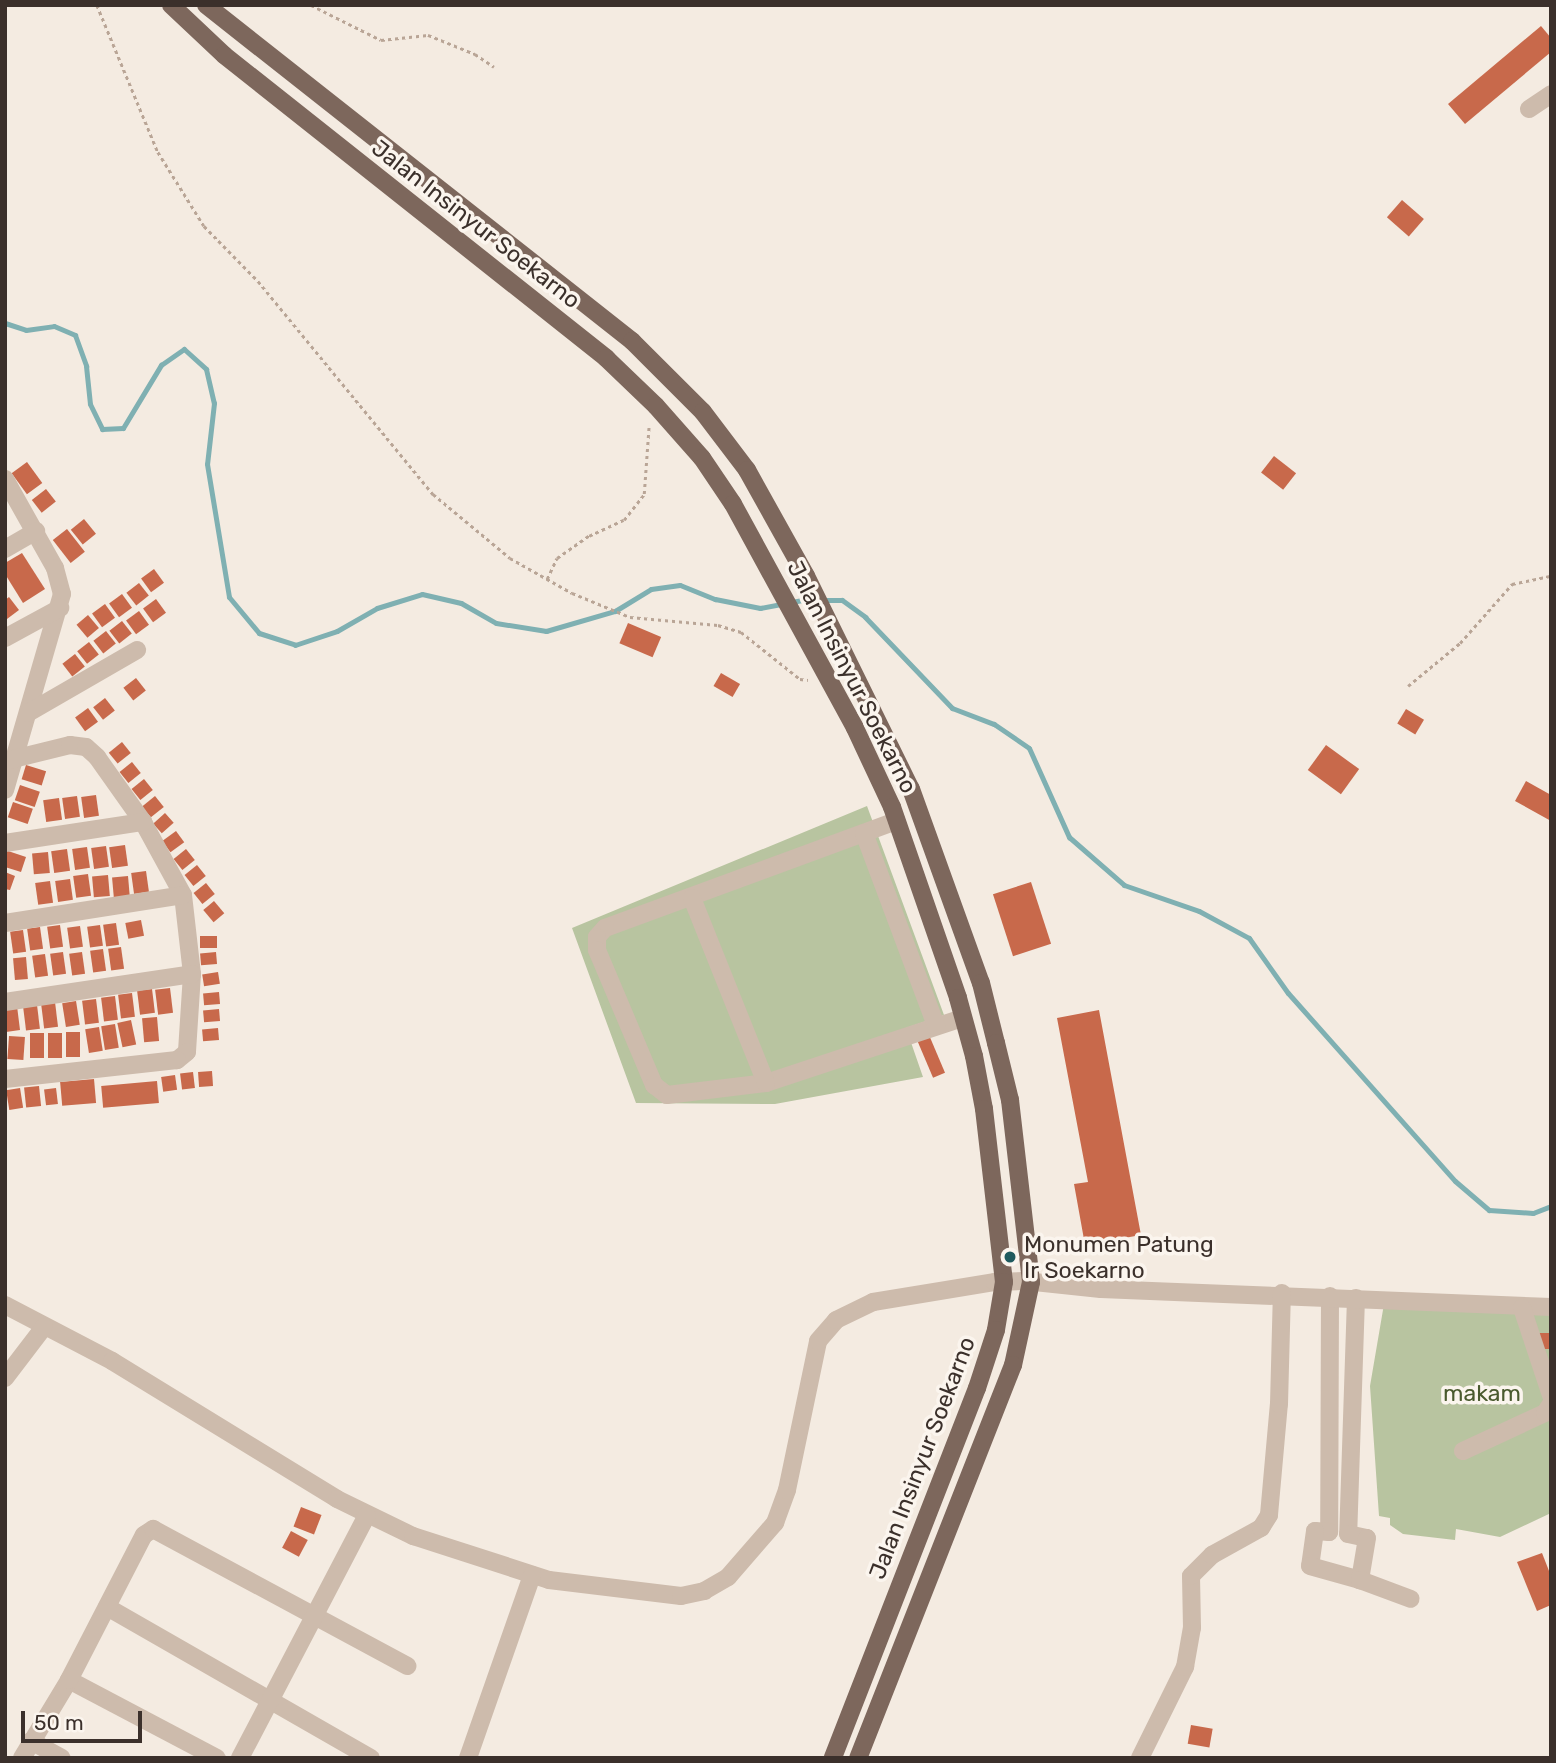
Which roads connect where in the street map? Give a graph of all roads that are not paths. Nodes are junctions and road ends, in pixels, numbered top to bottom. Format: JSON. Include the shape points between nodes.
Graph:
{"nodes":[{"id":1,"x":171,"y":5,"type":"edge"},
{"id":2,"x":206,"y":5,"type":"edge"},
{"id":3,"x":1551,"y":94,"type":"edge"},
{"id":4,"x":1529,"y":109,"type":"dead end"},
{"id":5,"x":5,"y":479,"type":"edge"},
{"id":6,"x":36,"y":531,"type":"junction"},
{"id":7,"x":5,"y":549,"type":"edge"},
{"id":8,"x":60,"y":608,"type":"junction"},
{"id":9,"x":829,"y":621,"type":"junction"},
{"id":10,"x":804,"y":635,"type":"junction"},
{"id":11,"x":5,"y":638,"type":"edge"},
{"id":12,"x":136,"y":650,"type":"dead end"},
{"id":13,"x":29,"y":713,"type":"junction"},
{"id":14,"x":10,"y":760,"type":"edge"},
{"id":15,"x":5,"y":790,"type":"edge"},
{"id":16,"x":897,"y":821,"type":"junction"},
{"id":17,"x":143,"y":822,"type":"junction"},
{"id":18,"x":864,"y":833,"type":"junction"},
{"id":19,"x":5,"y":843,"type":"edge"},
{"id":20,"x":183,"y":895,"type":"junction"},
{"id":21,"x":692,"y":898,"type":"junction"},
{"id":22,"x":5,"y":923,"type":"edge"},
{"id":23,"x":192,"y":974,"type":"junction"},
{"id":24,"x":5,"y":1002,"type":"edge"},
{"id":25,"x":963,"y":1018,"type":"junction"},
{"id":26,"x":936,"y":1026,"type":"junction"},
{"id":27,"x":5,"y":1079,"type":"edge"},
{"id":28,"x":766,"y":1083,"type":"junction"},
{"id":29,"x":1004,"y":1282,"type":"junction"},
{"id":30,"x":1031,"y":1282,"type":"junction"},
{"id":31,"x":1282,"y":1293,"type":"junction"},
{"id":32,"x":1330,"y":1296,"type":"junction"},
{"id":33,"x":1356,"y":1298,"type":"junction"},
{"id":34,"x":5,"y":1305,"type":"edge"},
{"id":35,"x":1551,"y":1307,"type":"edge"},
{"id":36,"x":1522,"y":1308,"type":"junction"},
{"id":37,"x":44,"y":1327,"type":"junction"},
{"id":38,"x":5,"y":1378,"type":"edge"},
{"id":39,"x":1551,"y":1395,"type":"edge"},
{"id":40,"x":1551,"y":1404,"type":"edge"},
{"id":41,"x":1463,"y":1451,"type":"dead end"},
{"id":42,"x":367,"y":1515,"type":"junction"},
{"id":43,"x":1329,"y":1532,"type":"junction"},
{"id":44,"x":1348,"y":1534,"type":"junction"},
{"id":45,"x":532,"y":1575,"type":"junction"},
{"id":46,"x":1360,"y":1580,"type":"junction"},
{"id":47,"x":1411,"y":1599,"type":"dead end"},
{"id":48,"x":107,"y":1607,"type":"junction"},
{"id":49,"x":316,"y":1616,"type":"junction"},
{"id":50,"x":407,"y":1666,"type":"dead end"},
{"id":51,"x":69,"y":1680,"type":"junction"},
{"id":52,"x":271,"y":1698,"type":"junction"},
{"id":53,"x":31,"y":1741,"type":"junction"},
{"id":54,"x":22,"y":1758,"type":"edge"},
{"id":55,"x":62,"y":1758,"type":"edge"},
{"id":56,"x":217,"y":1758,"type":"edge"},
{"id":57,"x":240,"y":1758,"type":"edge"},
{"id":58,"x":370,"y":1758,"type":"edge"},
{"id":59,"x":468,"y":1758,"type":"edge"},
{"id":60,"x":833,"y":1758,"type":"edge"},
{"id":61,"x":858,"y":1758,"type":"edge"},
{"id":62,"x":1140,"y":1758,"type":"edge"}],
"edges":[{"from":1,"to":10,"type":"main road","name":"Jalan Insinyur Soekarno","via":[[224,55],[606,358],[656,406],[702,458],[780,585]]},
{"from":2,"to":9,"type":"main road","name":"Jalan Insinyur Soekarno","via":[[632,341],[703,412],[747,470]]},
{"from":3,"to":4,"type":"street"},
{"from":5,"to":6,"type":"street"},
{"from":6,"to":7,"type":"street"},
{"from":6,"to":8,"type":"street","via":[[61,586]]},
{"from":8,"to":11,"type":"street"},
{"from":8,"to":13,"type":"street"},
{"from":9,"to":10,"type":"main road"},
{"from":9,"to":30,"type":"main road","name":"Jalan Insinyur Soekarno","via":[[911,789],[981,983],[1010,1100]]},
{"from":10,"to":16,"type":"main road","name":"Jalan Insinyur Soekarno"},
{"from":12,"to":13,"type":"street"},
{"from":13,"to":14,"type":"street"},
{"from":14,"to":15,"type":"street"},
{"from":14,"to":17,"type":"street","via":[[70,746],[86,747]]},
{"from":16,"to":18,"type":"street"},
{"from":16,"to":25,"type":"main road","name":"Jalan Insinyur Soekarno"},
{"from":17,"to":19,"type":"street"},
{"from":17,"to":20,"type":"street"},
{"from":18,"to":21,"type":"street"},
{"from":18,"to":26,"type":"street"},
{"from":20,"to":22,"type":"street"},
{"from":20,"to":23,"type":"street"},
{"from":21,"to":28,"type":"street"},
{"from":21,"to":28,"type":"street","via":[[605,928],[597,937],[597,950],[660,1091],[692,1094]]},
{"from":23,"to":24,"type":"street"},
{"from":23,"to":27,"type":"street","via":[[187,1052],[177,1060]]},
{"from":25,"to":26,"type":"street"},
{"from":25,"to":29,"type":"main road","name":"Jalan Insinyur Soekarno","via":[[984,1109]]},
{"from":26,"to":28,"type":"street"},
{"from":29,"to":30,"type":"street"},
{"from":29,"to":45,"type":"street","via":[[873,1302],[824,1330],[810,1365],[787,1490],[775,1523],[716,1586],[681,1596],[649,1595]]},
{"from":29,"to":60,"type":"main road","name":"Jalan Insinyur Soekarno","via":[[996,1330],[977,1388]]},
{"from":30,"to":31,"type":"street","via":[[1101,1289]]},
{"from":30,"to":61,"type":"main road","name":"Jalan Insinyur Soekarno","via":[[1013,1366]]},
{"from":31,"to":32,"type":"street"},
{"from":31,"to":62,"type":"street","via":[[1280,1393],[1269,1515],[1261,1528],[1212,1555],[1191,1576],[1192,1628],[1185,1667]]},
{"from":32,"to":33,"type":"street"},
{"from":32,"to":43,"type":"street"},
{"from":33,"to":36,"type":"street"},
{"from":33,"to":44,"type":"street"},
{"from":34,"to":37,"type":"street"},
{"from":35,"to":36,"type":"street"},
{"from":36,"to":39,"type":"street"},
{"from":37,"to":38,"type":"street"},
{"from":37,"to":42,"type":"street","via":[[112,1362]]},
{"from":40,"to":41,"type":"street","via":[[1545,1413]]},
{"from":42,"to":45,"type":"street","via":[[413,1536]]},
{"from":42,"to":49,"type":"street"},
{"from":43,"to":44,"type":"street"},
{"from":43,"to":46,"type":"street","via":[[1315,1531],[1310,1566]]},
{"from":44,"to":46,"type":"street","via":[[1367,1538]]},
{"from":45,"to":59,"type":"street"},
{"from":46,"to":47,"type":"street"},
{"from":48,"to":49,"type":"street","via":[[144,1535],[153,1529]]},
{"from":48,"to":51,"type":"street"},
{"from":48,"to":52,"type":"street"},
{"from":49,"to":50,"type":"street"},
{"from":49,"to":52,"type":"street"},
{"from":51,"to":53,"type":"street"},
{"from":51,"to":56,"type":"street"},
{"from":52,"to":57,"type":"street"},
{"from":52,"to":58,"type":"street"},
{"from":53,"to":54,"type":"street"},
{"from":53,"to":55,"type":"street"}]}
